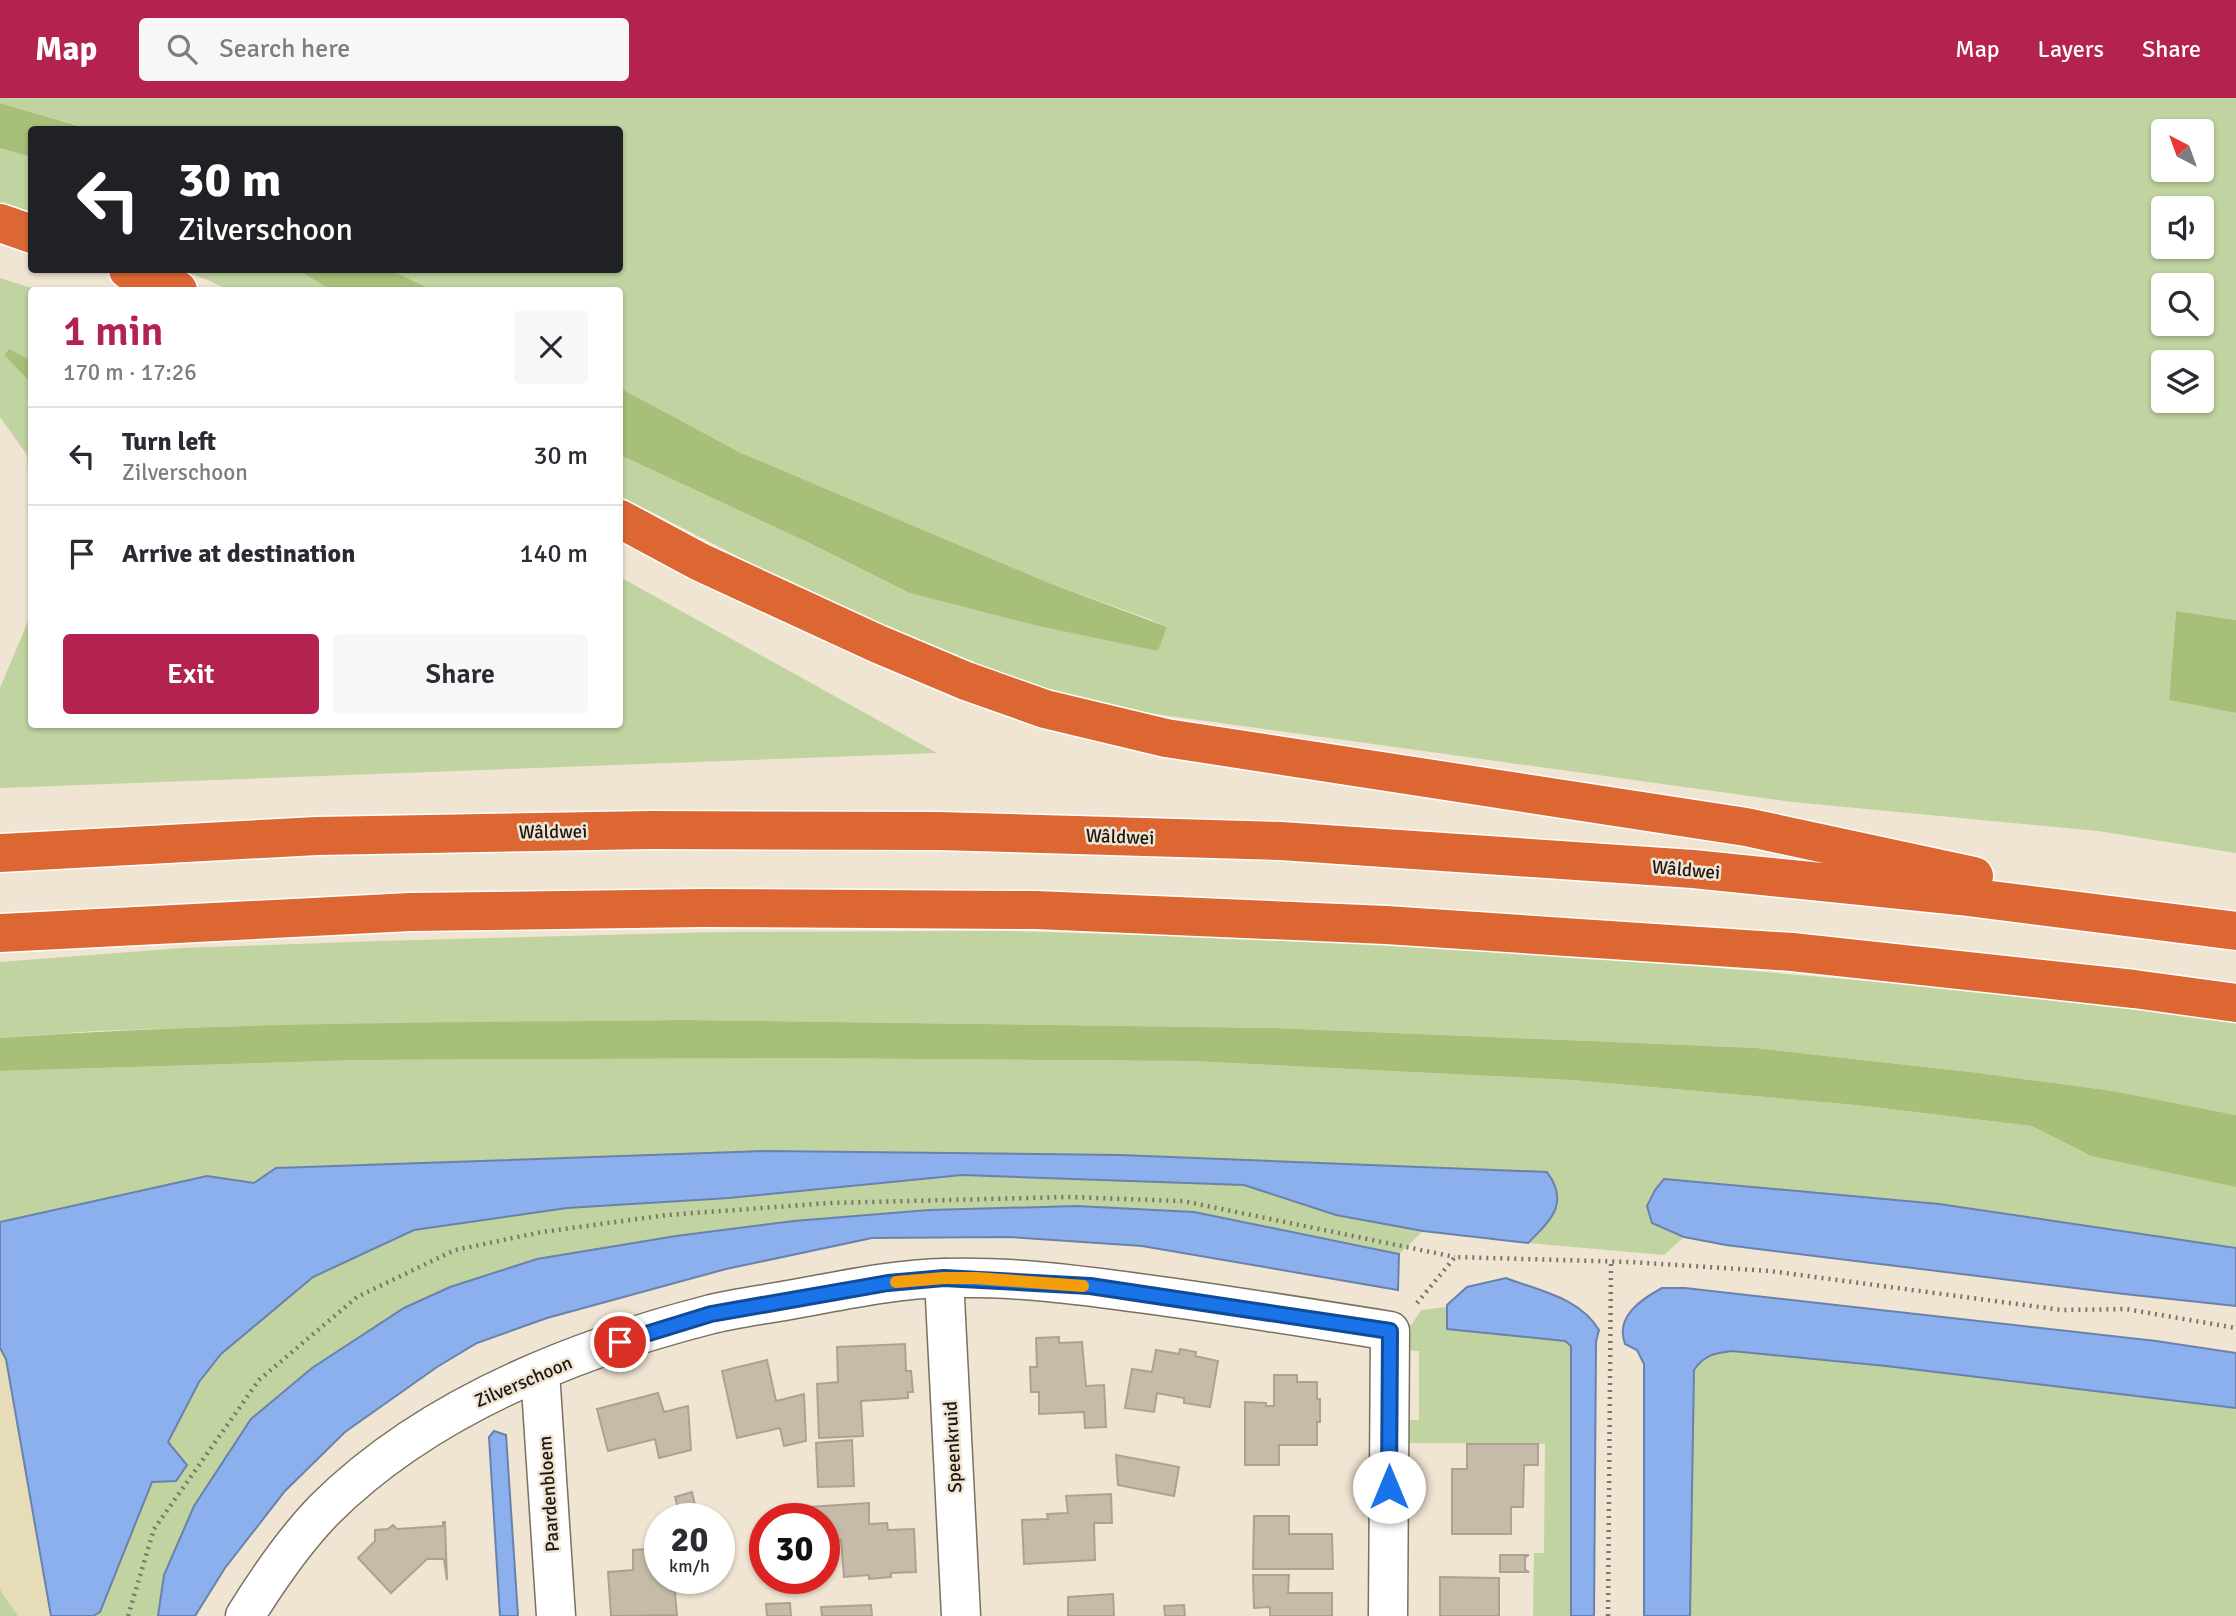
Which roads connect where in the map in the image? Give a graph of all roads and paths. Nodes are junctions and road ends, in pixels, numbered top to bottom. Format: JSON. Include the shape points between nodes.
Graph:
{"nodes":[{"id":1,"x":0,"y":223,"type":"edge"},
{"id":2,"x":28,"y":233,"type":"edge"},
{"id":3,"x":136,"y":273,"type":"edge"},
{"id":4,"x":170,"y":287,"type":"edge"},
{"id":5,"x":623,"y":521,"type":"edge"},
{"id":6,"x":0,"y":853,"type":"edge"},
{"id":7,"x":2219,"y":928,"type":"edge"},
{"id":8,"x":0,"y":933,"type":"edge"},
{"id":9,"x":2236,"y":1003,"type":"edge"},
{"id":10,"x":1611,"y":1263,"type":"junction"},
{"id":11,"x":944,"y":1278,"type":"junction"},
{"id":12,"x":2236,"y":1328,"type":"edge"},
{"id":13,"x":1390,"y":1331,"type":"junction"},
{"id":14,"x":540,"y":1372,"type":"junction"},
{"id":15,"x":245,"y":1616,"type":"edge"},
{"id":16,"x":556,"y":1616,"type":"edge"},
{"id":17,"x":961,"y":1616,"type":"edge"},
{"id":18,"x":1388,"y":1616,"type":"edge"},
{"id":19,"x":1608,"y":1616,"type":"edge"}],
"edges":[{"from":1,"to":2,"type":"highway"},
{"from":3,"to":4,"type":"highway"},
{"from":5,"to":7,"type":"highway","via":[[700,562],[878,644],[1045,709],[1166,738],[1746,827]]},
{"from":6,"to":7,"type":"highway","name":"Wâldwei","via":[[317,836],[651,830],[937,831],[1281,841],[1693,869]]},
{"from":8,"to":9,"type":"highway","via":[[410,912],[1036,910],[1387,925],[1792,952]]},
{"from":10,"to":12,"type":"path","via":[[1770,1271],[2062,1310],[2126,1309]]},
{"from":10,"to":13,"type":"path","via":[[1455,1257]]},
{"from":10,"to":19,"type":"path"},
{"from":11,"to":13,"type":"street","name":"Zilverschoon","via":[[1090,1286]]},
{"from":11,"to":14,"type":"street","name":"Zilverschoon","via":[[888,1283],[711,1314]]},
{"from":11,"to":17,"type":"street","name":"Speenkruid"},
{"from":13,"to":18,"type":"street"},
{"from":14,"to":15,"type":"street","name":"Zilverschoon","via":[[489,1393],[421,1433],[357,1481],[293,1546]]},
{"from":14,"to":16,"type":"street","name":"Paardenbloem"}]}
